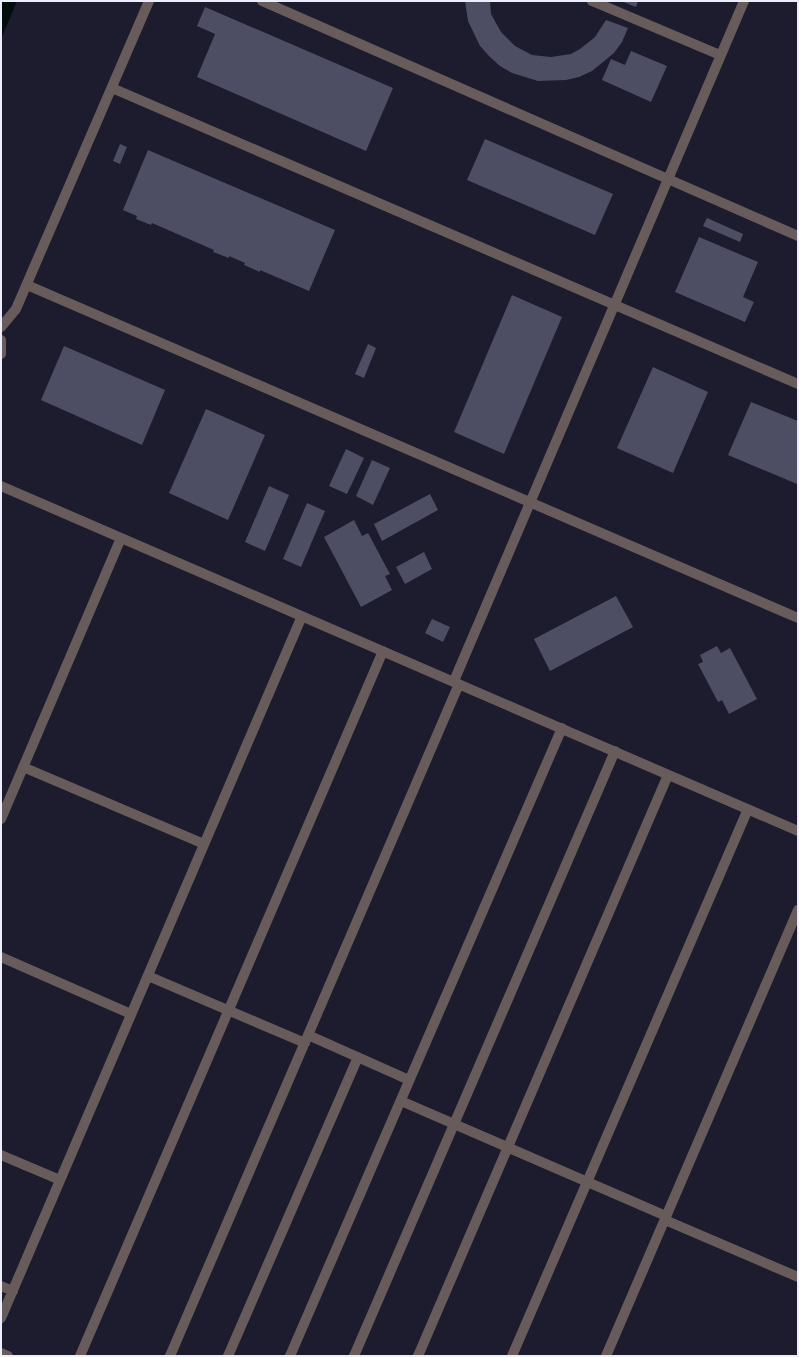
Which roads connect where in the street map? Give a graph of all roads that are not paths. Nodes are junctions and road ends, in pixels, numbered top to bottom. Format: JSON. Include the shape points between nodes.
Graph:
{"nodes":[{"id":1,"x":149,"y":1,"type":"edge"},
{"id":2,"x":262,"y":1,"type":"edge"},
{"id":3,"x":592,"y":1,"type":"edge"},
{"id":4,"x":744,"y":1,"type":"edge"},
{"id":5,"x":720,"y":55,"type":"junction"},
{"id":6,"x":112,"y":88,"type":"junction"},
{"id":7,"x":668,"y":179,"type":"junction"},
{"id":8,"x":798,"y":236,"type":"edge"},
{"id":9,"x":27,"y":285,"type":"junction"},
{"id":10,"x":615,"y":305,"type":"junction"},
{"id":11,"x":1,"y":327,"type":"edge"},
{"id":12,"x":1,"y":340,"type":"edge"},
{"id":13,"x":1,"y":354,"type":"edge"},
{"id":14,"x":798,"y":384,"type":"edge"},
{"id":15,"x":1,"y":486,"type":"edge"},
{"id":16,"x":531,"y":503,"type":"junction"},
{"id":17,"x":121,"y":538,"type":"junction"},
{"id":18,"x":302,"y":616,"type":"junction"},
{"id":19,"x":798,"y":618,"type":"edge"},
{"id":20,"x":383,"y":651,"type":"junction"},
{"id":21,"x":457,"y":682,"type":"junction"},
{"id":22,"x":562,"y":728,"type":"junction"},
{"id":23,"x":615,"y":751,"type":"junction"},
{"id":24,"x":23,"y":767,"type":"junction"},
{"id":25,"x":668,"y":775,"type":"junction"},
{"id":26,"x":748,"y":809,"type":"junction"},
{"id":27,"x":1,"y":819,"type":"edge"},
{"id":28,"x":798,"y":831,"type":"edge"},
{"id":29,"x":204,"y":844,"type":"junction"},
{"id":30,"x":798,"y":910,"type":"edge"},
{"id":31,"x":1,"y":957,"type":"edge"},
{"id":32,"x":148,"y":976,"type":"junction"},
{"id":33,"x":228,"y":1010,"type":"junction"},
{"id":34,"x":132,"y":1014,"type":"junction"},
{"id":35,"x":307,"y":1039,"type":"junction"},
{"id":36,"x":358,"y":1057,"type":"junction"},
{"id":37,"x":409,"y":1080,"type":"junction"},
{"id":38,"x":400,"y":1101,"type":"junction"},
{"id":39,"x":454,"y":1124,"type":"junction"},
{"id":40,"x":508,"y":1146,"type":"junction"},
{"id":41,"x":1,"y":1155,"type":"edge"},
{"id":42,"x":60,"y":1180,"type":"junction"},
{"id":43,"x":587,"y":1181,"type":"junction"},
{"id":44,"x":666,"y":1218,"type":"junction"},
{"id":45,"x":798,"y":1277,"type":"edge"},
{"id":46,"x":1,"y":1286,"type":"edge"},
{"id":47,"x":13,"y":1291,"type":"junction"},
{"id":48,"x":1,"y":1318,"type":"edge"},
{"id":49,"x":1,"y":1353,"type":"edge"},
{"id":50,"x":8,"y":1356,"type":"edge"},
{"id":51,"x":80,"y":1356,"type":"edge"},
{"id":52,"x":170,"y":1356,"type":"edge"},
{"id":53,"x":228,"y":1356,"type":"edge"},
{"id":54,"x":290,"y":1356,"type":"edge"},
{"id":55,"x":354,"y":1356,"type":"edge"},
{"id":56,"x":418,"y":1356,"type":"edge"},
{"id":57,"x":512,"y":1356,"type":"edge"},
{"id":58,"x":606,"y":1356,"type":"edge"}],
"edges":[{"from":1,"to":6,"type":"lane"},
{"from":2,"to":7,"type":"lane"},
{"from":3,"to":5,"type":"lane"},
{"from":4,"to":5,"type":"lane"},
{"from":5,"to":7,"type":"lane"},
{"from":6,"to":9,"type":"lane"},
{"from":6,"to":10,"type":"lane"},
{"from":7,"to":8,"type":"lane"},
{"from":7,"to":10,"type":"lane"},
{"from":9,"to":11,"type":"lane","via":[[16,309]]},
{"from":9,"to":16,"type":"lane"},
{"from":10,"to":14,"type":"lane"},
{"from":10,"to":16,"type":"lane"},
{"from":12,"to":13,"type":"lane"},
{"from":15,"to":17,"type":"lane"},
{"from":16,"to":19,"type":"lane"},
{"from":16,"to":21,"type":"lane"},
{"from":17,"to":18,"type":"lane"},
{"from":17,"to":24,"type":"lane"},
{"from":18,"to":20,"type":"lane"},
{"from":18,"to":29,"type":"lane"},
{"from":20,"to":21,"type":"lane"},
{"from":20,"to":33,"type":"lane"},
{"from":21,"to":22,"type":"lane"},
{"from":21,"to":35,"type":"lane"},
{"from":22,"to":23,"type":"lane"},
{"from":22,"to":37,"type":"lane"},
{"from":23,"to":25,"type":"lane"},
{"from":23,"to":39,"type":"lane"},
{"from":24,"to":27,"type":"lane"},
{"from":24,"to":29,"type":"lane"},
{"from":25,"to":26,"type":"lane"},
{"from":25,"to":40,"type":"lane"},
{"from":26,"to":28,"type":"lane"},
{"from":26,"to":43,"type":"lane"},
{"from":29,"to":32,"type":"lane"},
{"from":30,"to":44,"type":"lane"},
{"from":31,"to":34,"type":"lane"},
{"from":32,"to":33,"type":"lane"},
{"from":32,"to":34,"type":"lane"},
{"from":33,"to":35,"type":"lane"},
{"from":33,"to":51,"type":"lane"},
{"from":34,"to":42,"type":"lane"},
{"from":35,"to":36,"type":"lane"},
{"from":35,"to":52,"type":"lane"},
{"from":36,"to":37,"type":"lane"},
{"from":36,"to":53,"type":"lane"},
{"from":37,"to":38,"type":"lane"},
{"from":38,"to":39,"type":"lane"},
{"from":38,"to":54,"type":"lane"},
{"from":39,"to":40,"type":"lane"},
{"from":39,"to":55,"type":"lane"},
{"from":40,"to":43,"type":"lane"},
{"from":40,"to":56,"type":"lane"},
{"from":41,"to":42,"type":"lane"},
{"from":42,"to":47,"type":"lane"},
{"from":43,"to":44,"type":"lane"},
{"from":43,"to":57,"type":"lane"},
{"from":44,"to":45,"type":"lane"},
{"from":44,"to":58,"type":"lane"},
{"from":46,"to":47,"type":"lane"},
{"from":47,"to":48,"type":"lane"},
{"from":49,"to":50,"type":"lane"}]}
